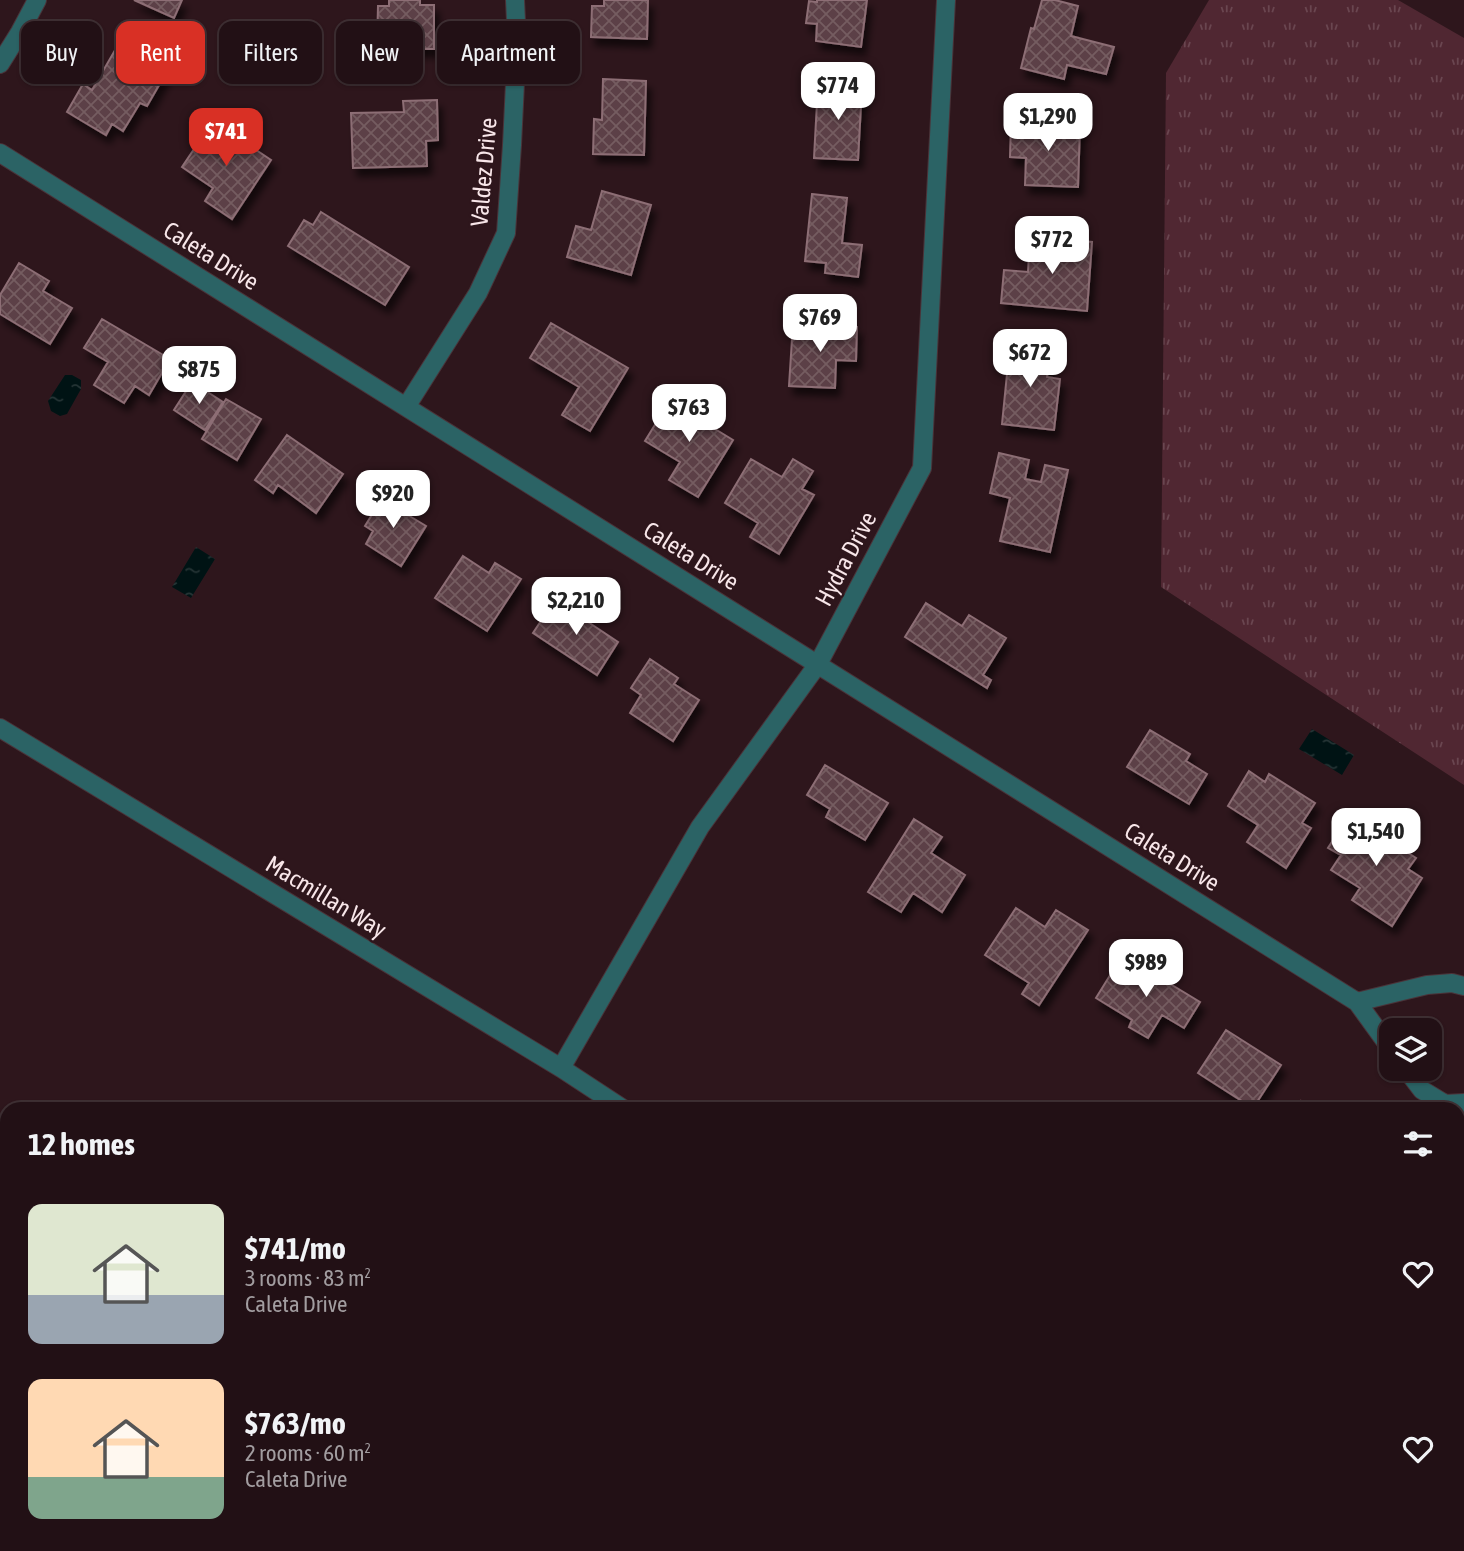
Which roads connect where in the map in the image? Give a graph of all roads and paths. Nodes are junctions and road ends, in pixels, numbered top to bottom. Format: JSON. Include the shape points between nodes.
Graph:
{"nodes":[{"id":1,"x":37,"y":0,"type":"edge"},
{"id":2,"x":515,"y":0,"type":"edge"},
{"id":3,"x":946,"y":0,"type":"edge"},
{"id":4,"x":0,"y":64,"type":"edge"},
{"id":5,"x":0,"y":153,"type":"edge"},
{"id":6,"x":406,"y":407,"type":"junction"},
{"id":7,"x":818,"y":664,"type":"junction"},
{"id":8,"x":0,"y":728,"type":"edge"},
{"id":9,"x":1464,"y":986,"type":"edge"},
{"id":10,"x":1357,"y":1002,"type":"junction"},
{"id":11,"x":1379,"y":1032,"type":"edge"},
{"id":12,"x":561,"y":1068,"type":"junction"},
{"id":13,"x":1415,"y":1081,"type":"edge"},
{"id":14,"x":613,"y":1102,"type":"edge"},
{"id":15,"x":1442,"y":1102,"type":"edge"}],
"edges":[{"from":1,"to":4,"type":"street"},
{"from":2,"to":6,"type":"street","name":"Valdez Drive","via":[[506,233],[478,293]]},
{"from":3,"to":7,"type":"street","name":"Hydra Drive","via":[[922,468]]},
{"from":5,"to":6,"type":"street","name":"Caleta Drive"},
{"from":6,"to":7,"type":"street","name":"Caleta Drive"},
{"from":7,"to":10,"type":"street","name":"Caleta Drive"},
{"from":7,"to":12,"type":"street","name":"Hydra Drive","via":[[700,827]]},
{"from":8,"to":12,"type":"street","name":"Macmillan Way"},
{"from":9,"to":10,"type":"street","via":[[1427,985]]},
{"from":10,"to":11,"type":"street","name":"Caleta Drive"},
{"from":12,"to":14,"type":"street","name":"Macmillan Way"},
{"from":13,"to":15,"type":"street"}]}
